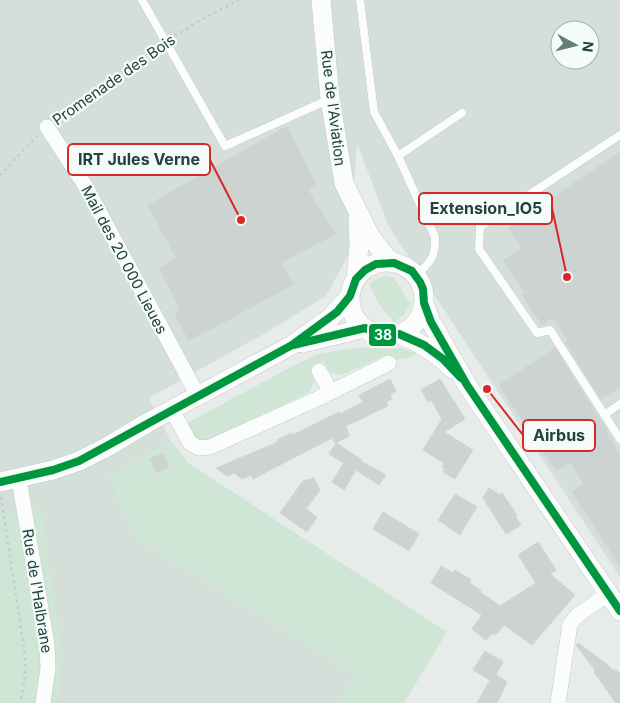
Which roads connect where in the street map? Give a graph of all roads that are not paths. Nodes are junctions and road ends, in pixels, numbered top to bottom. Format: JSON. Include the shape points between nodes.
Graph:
{"nodes":[{"id":1,"x":142,"y":0,"type":"edge"},
{"id":2,"x":321,"y":0,"type":"edge"},
{"id":3,"x":360,"y":0,"type":"edge"},
{"id":4,"x":330,"y":99,"type":"junction"},
{"id":5,"x":462,"y":112,"type":"dead end"},
{"id":6,"x":47,"y":127,"type":"road end"},
{"id":7,"x":620,"y":135,"type":"edge"},
{"id":8,"x":398,"y":156,"type":"junction"},
{"id":9,"x":358,"y":212,"type":"junction"},
{"id":10,"x":394,"y":263,"type":"junction"},
{"id":11,"x":416,"y":276,"type":"junction"},
{"id":12,"x":353,"y":288,"type":"junction"},
{"id":13,"x":424,"y":303,"type":"junction"},
{"id":14,"x":363,"y":336,"type":"junction"},
{"id":15,"x":393,"y":340,"type":"junction"},
{"id":16,"x":292,"y":345,"type":"junction"},
{"id":17,"x":389,"y":363,"type":"dead end"},
{"id":18,"x":320,"y":371,"type":"dead end"},
{"id":19,"x":467,"y":385,"type":"junction"},
{"id":20,"x":331,"y":392,"type":"junction"},
{"id":21,"x":198,"y":396,"type":"junction"},
{"id":22,"x":620,"y":404,"type":"edge"},
{"id":23,"x":172,"y":410,"type":"junction"},
{"id":24,"x":604,"y":415,"type":"junction"},
{"id":25,"x":620,"y":439,"type":"edge"},
{"id":26,"x":19,"y":479,"type":"junction"},
{"id":27,"x":0,"y":490,"type":"edge"},
{"id":28,"x":608,"y":594,"type":"junction"},
{"id":29,"x":620,"y":612,"type":"edge"},
{"id":30,"x":43,"y":703,"type":"edge"},
{"id":31,"x":558,"y":703,"type":"edge"}],
"edges":[{"from":1,"to":4,"type":"lane","via":[[226,146]]},
{"from":2,"to":4,"type":"street","name":"Rue de l'Aviation"},
{"from":3,"to":8,"type":"lane","via":[[374,112]]},
{"from":4,"to":9,"type":"street","name":"Rue de l'Aviation","via":[[344,183]]},
{"from":5,"to":8,"type":"lane"},
{"from":6,"to":21,"type":"street","name":"Mail des 20 000 Lieues","via":[[86,187]]},
{"from":7,"to":24,"type":"lane","via":[[480,227],[479,248],[537,333],[550,330]]},
{"from":8,"to":11,"type":"lane","via":[[436,237],[436,250],[431,261]]},
{"from":9,"to":10,"type":"street","name":"Rue de l'Aviation","via":[[370,236]]},
{"from":9,"to":12,"type":"street","name":"Rue de l'Aviation","via":[[359,245]]},
{"from":10,"to":11,"type":"street","via":[[406,267]]},
{"from":10,"to":12,"type":"street","via":[[376,264],[365,270]]},
{"from":11,"to":13,"type":"street","via":[[423,289]]},
{"from":12,"to":14,"type":"street","via":[[353,314]]},
{"from":12,"to":16,"type":"street","via":[[330,318]]},
{"from":13,"to":15,"type":"street","via":[[416,322]]},
{"from":13,"to":19,"type":"street","via":[[430,322]]},
{"from":14,"to":15,"type":"street","via":[[381,335]]},
{"from":14,"to":16,"type":"street"},
{"from":15,"to":19,"type":"street","via":[[424,345]]},
{"from":16,"to":21,"type":"street"},
{"from":17,"to":20,"type":"street"},
{"from":18,"to":20,"type":"street"},
{"from":19,"to":28,"type":"street"},
{"from":20,"to":23,"type":"street","via":[[204,448],[190,443]]},
{"from":21,"to":23,"type":"street"},
{"from":22,"to":24,"type":"lane"},
{"from":23,"to":26,"type":"street","via":[[79,461]]},
{"from":24,"to":25,"type":"lane"},
{"from":26,"to":27,"type":"street"},
{"from":26,"to":30,"type":"street","name":"Rue de l'Halbrane","via":[[47,645],[48,668]]},
{"from":28,"to":29,"type":"street"},
{"from":28,"to":31,"type":"street","via":[[570,624]]}]}
